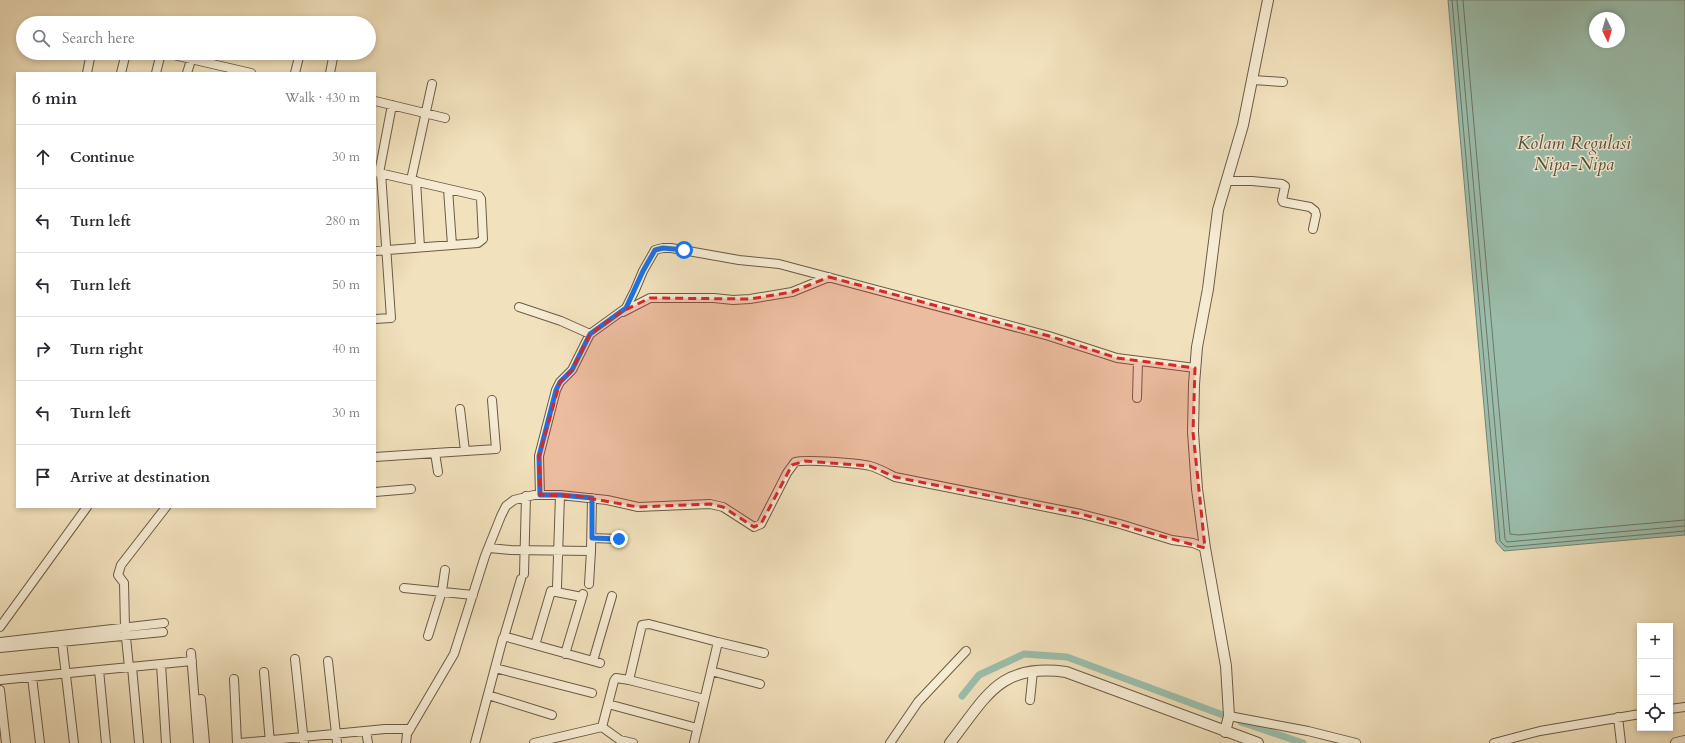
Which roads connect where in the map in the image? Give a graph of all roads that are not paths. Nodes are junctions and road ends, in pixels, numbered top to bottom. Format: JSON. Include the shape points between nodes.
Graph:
{"nodes":[{"id":1,"x":1268,"y":0,"type":"edge"},
{"id":2,"x":90,"y":60,"type":"edge"},
{"id":3,"x":125,"y":60,"type":"edge"},
{"id":4,"x":159,"y":60,"type":"edge"},
{"id":5,"x":191,"y":60,"type":"joint"},
{"id":6,"x":298,"y":60,"type":"edge"},
{"id":7,"x":333,"y":60,"type":"edge"},
{"id":8,"x":226,"y":70,"type":"edge"},
{"id":9,"x":87,"y":72,"type":"edge"},
{"id":10,"x":122,"y":72,"type":"edge"},
{"id":11,"x":156,"y":72,"type":"edge"},
{"id":12,"x":187,"y":72,"type":"edge"},
{"id":13,"x":243,"y":72,"type":"edge"},
{"id":14,"x":295,"y":72,"type":"edge"},
{"id":15,"x":330,"y":72,"type":"edge"},
{"id":16,"x":1253,"y":80,"type":"junction"},
{"id":17,"x":1283,"y":82,"type":"dead end"},
{"id":18,"x":432,"y":84,"type":"dead end"},
{"id":19,"x":376,"y":101,"type":"edge"},
{"id":20,"x":392,"y":105,"type":"junction"},
{"id":21,"x":425,"y":113,"type":"junction"},
{"id":22,"x":444,"y":118,"type":"dead end"},
{"id":23,"x":378,"y":173,"type":"edge"},
{"id":24,"x":1227,"y":180,"type":"junction"},
{"id":25,"x":413,"y":181,"type":"junction"},
{"id":26,"x":448,"y":189,"type":"junction"},
{"id":27,"x":1313,"y":229,"type":"dead end"},
{"id":28,"x":452,"y":245,"type":"junction"},
{"id":29,"x":420,"y":247,"type":"junction"},
{"id":30,"x":386,"y":250,"type":"junction"},
{"id":31,"x":376,"y":251,"type":"edge"},
{"id":32,"x":829,"y":277,"type":"junction"},
{"id":33,"x":519,"y":307,"type":"dead end"},
{"id":34,"x":621,"y":312,"type":"junction"},
{"id":35,"x":376,"y":319,"type":"edge"},
{"id":36,"x":590,"y":334,"type":"junction"},
{"id":37,"x":1138,"y":361,"type":"junction"},
{"id":38,"x":1195,"y":368,"type":"junction"},
{"id":39,"x":1137,"y":398,"type":"dead end"},
{"id":40,"x":492,"y":400,"type":"dead end"},
{"id":41,"x":460,"y":409,"type":"dead end"},
{"id":42,"x":465,"y":451,"type":"junction"},
{"id":43,"x":435,"y":453,"type":"junction"},
{"id":44,"x":376,"y":457,"type":"edge"},
{"id":45,"x":438,"y":472,"type":"dead end"},
{"id":46,"x":411,"y":489,"type":"dead end"},
{"id":47,"x":376,"y":492,"type":"edge"},
{"id":48,"x":540,"y":495,"type":"junction"},
{"id":49,"x":560,"y":495,"type":"junction"},
{"id":50,"x":526,"y":496,"type":"junction"},
{"id":51,"x":592,"y":498,"type":"junction"},
{"id":52,"x":85,"y":508,"type":"edge"},
{"id":53,"x":159,"y":511,"type":"edge"},
{"id":54,"x":592,"y":538,"type":"junction"},
{"id":55,"x":619,"y":539,"type":"dead end"},
{"id":56,"x":489,"y":548,"type":"junction"},
{"id":57,"x":1205,"y":548,"type":"junction"},
{"id":58,"x":525,"y":550,"type":"junction"},
{"id":59,"x":558,"y":551,"type":"junction"},
{"id":60,"x":591,"y":552,"type":"junction"},
{"id":61,"x":445,"y":570,"type":"dead end"},
{"id":62,"x":589,"y":584,"type":"dead end"},
{"id":63,"x":557,"y":586,"type":"dead end"},
{"id":64,"x":404,"y":588,"type":"dead end"},
{"id":65,"x":442,"y":591,"type":"junction"},
{"id":66,"x":473,"y":595,"type":"junction"},
{"id":67,"x":612,"y":596,"type":"dead end"},
{"id":68,"x":0,"y":627,"type":"edge"},
{"id":69,"x":163,"y":628,"type":"dead end"},
{"id":70,"x":125,"y":632,"type":"junction"},
{"id":71,"x":428,"y":636,"type":"dead end"},
{"id":72,"x":504,"y":637,"type":"junction"},
{"id":73,"x":0,"y":642,"type":"edge"},
{"id":74,"x":62,"y":642,"type":"junction"},
{"id":75,"x":718,"y":642,"type":"junction"},
{"id":76,"x":536,"y":645,"type":"junction"},
{"id":77,"x":0,"y":648,"type":"edge"},
{"id":78,"x":966,"y":651,"type":"dead end"},
{"id":79,"x":764,"y":653,"type":"dead end"},
{"id":80,"x":566,"y":654,"type":"junction"},
{"id":81,"x":295,"y":659,"type":"dead end"},
{"id":82,"x":328,"y":661,"type":"dead end"},
{"id":83,"x":161,"y":664,"type":"junction"},
{"id":84,"x":130,"y":667,"type":"junction"},
{"id":85,"x":495,"y":668,"type":"junction"},
{"id":86,"x":99,"y":670,"type":"junction"},
{"id":87,"x":711,"y":671,"type":"junction"},
{"id":88,"x":1033,"y":671,"type":"junction"},
{"id":89,"x":264,"y":672,"type":"dead end"},
{"id":90,"x":65,"y":673,"type":"junction"},
{"id":91,"x":32,"y":677,"type":"junction"},
{"id":92,"x":234,"y":679,"type":"dead end"},
{"id":93,"x":0,"y":680,"type":"edge"},
{"id":94,"x":629,"y":680,"type":"junction"},
{"id":95,"x":760,"y":684,"type":"dead end"},
{"id":96,"x":0,"y":690,"type":"edge"},
{"id":97,"x":592,"y":693,"type":"dead end"},
{"id":98,"x":488,"y":695,"type":"junction"},
{"id":99,"x":201,"y":699,"type":"dead end"},
{"id":100,"x":704,"y":699,"type":"junction"},
{"id":101,"x":1030,"y":700,"type":"dead end"},
{"id":102,"x":608,"y":704,"type":"junction"},
{"id":103,"x":1685,"y":706,"type":"edge"},
{"id":104,"x":1673,"y":708,"type":"edge"},
{"id":105,"x":1637,"y":714,"type":"edge"},
{"id":106,"x":552,"y":715,"type":"dead end"},
{"id":107,"x":1229,"y":716,"type":"junction"},
{"id":108,"x":1618,"y":717,"type":"junction"},
{"id":109,"x":602,"y":727,"type":"junction"},
{"id":110,"x":697,"y":728,"type":"junction"},
{"id":111,"x":410,"y":729,"type":"junction"},
{"id":112,"x":366,"y":731,"type":"junction"},
{"id":113,"x":1225,"y":732,"type":"junction"},
{"id":114,"x":336,"y":734,"type":"junction"},
{"id":115,"x":304,"y":740,"type":"edge"},
{"id":116,"x":1238,"y":740,"type":"edge"},
{"id":117,"x":269,"y":741,"type":"edge"},
{"id":118,"x":620,"y":741,"type":"edge"},
{"id":119,"x":1685,"y":742,"type":"edge"},
{"id":120,"x":6,"y":743,"type":"edge"},
{"id":121,"x":40,"y":743,"type":"edge"},
{"id":122,"x":74,"y":743,"type":"edge"},
{"id":123,"x":106,"y":743,"type":"edge"},
{"id":124,"x":139,"y":743,"type":"edge"},
{"id":125,"x":166,"y":743,"type":"edge"},
{"id":126,"x":198,"y":743,"type":"edge"},
{"id":127,"x":205,"y":743,"type":"edge"},
{"id":128,"x":239,"y":743,"type":"edge"},
{"id":129,"x":337,"y":743,"type":"edge"},
{"id":130,"x":368,"y":743,"type":"edge"},
{"id":131,"x":406,"y":743,"type":"edge"},
{"id":132,"x":475,"y":743,"type":"edge"},
{"id":133,"x":534,"y":743,"type":"edge"},
{"id":134,"x":633,"y":743,"type":"edge"},
{"id":135,"x":694,"y":743,"type":"edge"},
{"id":136,"x":890,"y":743,"type":"edge"},
{"id":137,"x":950,"y":743,"type":"edge"},
{"id":138,"x":1258,"y":743,"type":"edge"},
{"id":139,"x":1356,"y":743,"type":"edge"},
{"id":140,"x":1494,"y":743,"type":"edge"},
{"id":141,"x":1621,"y":743,"type":"edge"},
{"id":142,"x":1676,"y":743,"type":"edge"}],
"edges":[{"from":1,"to":16,"type":"street"},
{"from":2,"to":9,"type":"street"},
{"from":3,"to":10,"type":"street"},
{"from":4,"to":11,"type":"street"},
{"from":5,"to":8,"type":"street"},
{"from":5,"to":12,"type":"street"},
{"from":6,"to":14,"type":"street"},
{"from":7,"to":15,"type":"street"},
{"from":8,"to":13,"type":"street"},
{"from":16,"to":17,"type":"street"},
{"from":16,"to":24,"type":"street"},
{"from":18,"to":21,"type":"street"},
{"from":19,"to":20,"type":"street"},
{"from":20,"to":21,"type":"street"},
{"from":20,"to":23,"type":"street"},
{"from":21,"to":22,"type":"street"},
{"from":21,"to":25,"type":"street"},
{"from":23,"to":25,"type":"street"},
{"from":23,"to":30,"type":"street"},
{"from":24,"to":27,"type":"street","via":[[1282,184],[1285,186],[1283,202],[1315,211]]},
{"from":24,"to":38,"type":"street","via":[[1218,210]]},
{"from":25,"to":26,"type":"street"},
{"from":25,"to":29,"type":"street"},
{"from":26,"to":28,"type":"street"},
{"from":26,"to":28,"type":"street","via":[[476,195],[481,199],[483,239],[478,243]]},
{"from":28,"to":29,"type":"street"},
{"from":29,"to":30,"type":"street"},
{"from":30,"to":31,"type":"street"},
{"from":30,"to":35,"type":"street","via":[[391,318]]},
{"from":32,"to":34,"type":"street","via":[[792,292],[750,299],[650,298]]},
{"from":32,"to":34,"type":"street","via":[[779,264],[663,248],[655,250],[649,259],[629,302]]},
{"from":32,"to":37,"type":"street","via":[[1049,336],[1117,358]]},
{"from":33,"to":36,"type":"street","via":[[562,321]]},
{"from":34,"to":36,"type":"street"},
{"from":36,"to":48,"type":"street","via":[[572,370],[560,382],[554,396],[539,456]]},
{"from":37,"to":38,"type":"street"},
{"from":37,"to":39,"type":"street"},
{"from":38,"to":57,"type":"street","via":[[1193,432]]},
{"from":40,"to":42,"type":"street","via":[[496,449]]},
{"from":41,"to":42,"type":"street"},
{"from":42,"to":43,"type":"street"},
{"from":43,"to":44,"type":"street"},
{"from":43,"to":45,"type":"street"},
{"from":46,"to":47,"type":"street"},
{"from":48,"to":49,"type":"street"},
{"from":48,"to":50,"type":"street"},
{"from":49,"to":51,"type":"street"},
{"from":49,"to":59,"type":"street"},
{"from":50,"to":56,"type":"street","via":[[506,506]]},
{"from":50,"to":58,"type":"street"},
{"from":51,"to":54,"type":"street"},
{"from":51,"to":57,"type":"street","via":[[638,507],[710,504],[723,507],[750,526],[758,526],[763,521],[789,469],[795,462],[805,460],[870,466],[895,477],[1081,514]]},
{"from":52,"to":68,"type":"street"},
{"from":53,"to":70,"type":"street","via":[[118,571],[124,583]]},
{"from":54,"to":55,"type":"street"},
{"from":54,"to":60,"type":"street"},
{"from":56,"to":58,"type":"street"},
{"from":56,"to":66,"type":"street"},
{"from":57,"to":107,"type":"street","via":[[1226,666]]},
{"from":58,"to":59,"type":"street"},
{"from":58,"to":72,"type":"street","via":[[522,576]]},
{"from":59,"to":60,"type":"street"},
{"from":59,"to":63,"type":"street"},
{"from":60,"to":62,"type":"street"},
{"from":61,"to":65,"type":"street"},
{"from":64,"to":65,"type":"street"},
{"from":65,"to":66,"type":"street"},
{"from":65,"to":71,"type":"street"},
{"from":66,"to":111,"type":"street","via":[[454,654]]},
{"from":67,"to":80,"type":"street","via":[[596,662]]},
{"from":69,"to":70,"type":"street"},
{"from":70,"to":73,"type":"street"},
{"from":70,"to":74,"type":"street"},
{"from":70,"to":84,"type":"street"},
{"from":72,"to":76,"type":"street"},
{"from":72,"to":85,"type":"street"},
{"from":74,"to":77,"type":"street"},
{"from":74,"to":90,"type":"street"},
{"from":75,"to":79,"type":"street"},
{"from":75,"to":87,"type":"street"},
{"from":75,"to":94,"type":"street","via":[[649,624],[642,625]]},
{"from":76,"to":80,"type":"street"},
{"from":76,"to":80,"type":"street","via":[[551,591],[583,596]]},
{"from":78,"to":136,"type":"street","via":[[918,702]]},
{"from":81,"to":115,"type":"street"},
{"from":82,"to":114,"type":"street"},
{"from":83,"to":84,"type":"street"},
{"from":83,"to":125,"type":"street"},
{"from":83,"to":126,"type":"street","via":[[192,657]]},
{"from":84,"to":86,"type":"street"},
{"from":84,"to":124,"type":"street"},
{"from":85,"to":97,"type":"street"},
{"from":85,"to":98,"type":"street"},
{"from":86,"to":90,"type":"street"},
{"from":86,"to":123,"type":"street"},
{"from":87,"to":95,"type":"street"},
{"from":87,"to":100,"type":"street"},
{"from":88,"to":101,"type":"street"},
{"from":88,"to":113,"type":"street","via":[[1066,672]]},
{"from":88,"to":137,"type":"street","via":[[1006,679],[992,689]]},
{"from":89,"to":117,"type":"street"},
{"from":90,"to":91,"type":"street"},
{"from":90,"to":122,"type":"street"},
{"from":91,"to":93,"type":"street"},
{"from":91,"to":121,"type":"street"},
{"from":92,"to":128,"type":"street"},
{"from":94,"to":100,"type":"street"},
{"from":94,"to":102,"type":"street","via":[[614,680]]},
{"from":96,"to":120,"type":"street"},
{"from":98,"to":106,"type":"street"},
{"from":98,"to":132,"type":"street"},
{"from":99,"to":127,"type":"street"},
{"from":100,"to":110,"type":"street"},
{"from":102,"to":109,"type":"street"},
{"from":102,"to":110,"type":"street"},
{"from":103,"to":104,"type":"street"},
{"from":105,"to":108,"type":"street"},
{"from":107,"to":113,"type":"street"},
{"from":107,"to":139,"type":"street"},
{"from":108,"to":140,"type":"street","via":[[1540,731]]},
{"from":108,"to":141,"type":"street"},
{"from":109,"to":118,"type":"street"},
{"from":109,"to":133,"type":"street"},
{"from":110,"to":135,"type":"street"},
{"from":111,"to":112,"type":"street"},
{"from":111,"to":131,"type":"street"},
{"from":112,"to":114,"type":"street"},
{"from":112,"to":130,"type":"street"},
{"from":113,"to":116,"type":"street"},
{"from":114,"to":115,"type":"street"},
{"from":114,"to":129,"type":"street"},
{"from":115,"to":117,"type":"street"},
{"from":116,"to":138,"type":"street"},
{"from":117,"to":128,"type":"street"},
{"from":118,"to":134,"type":"street"},
{"from":119,"to":142,"type":"street"}]}
